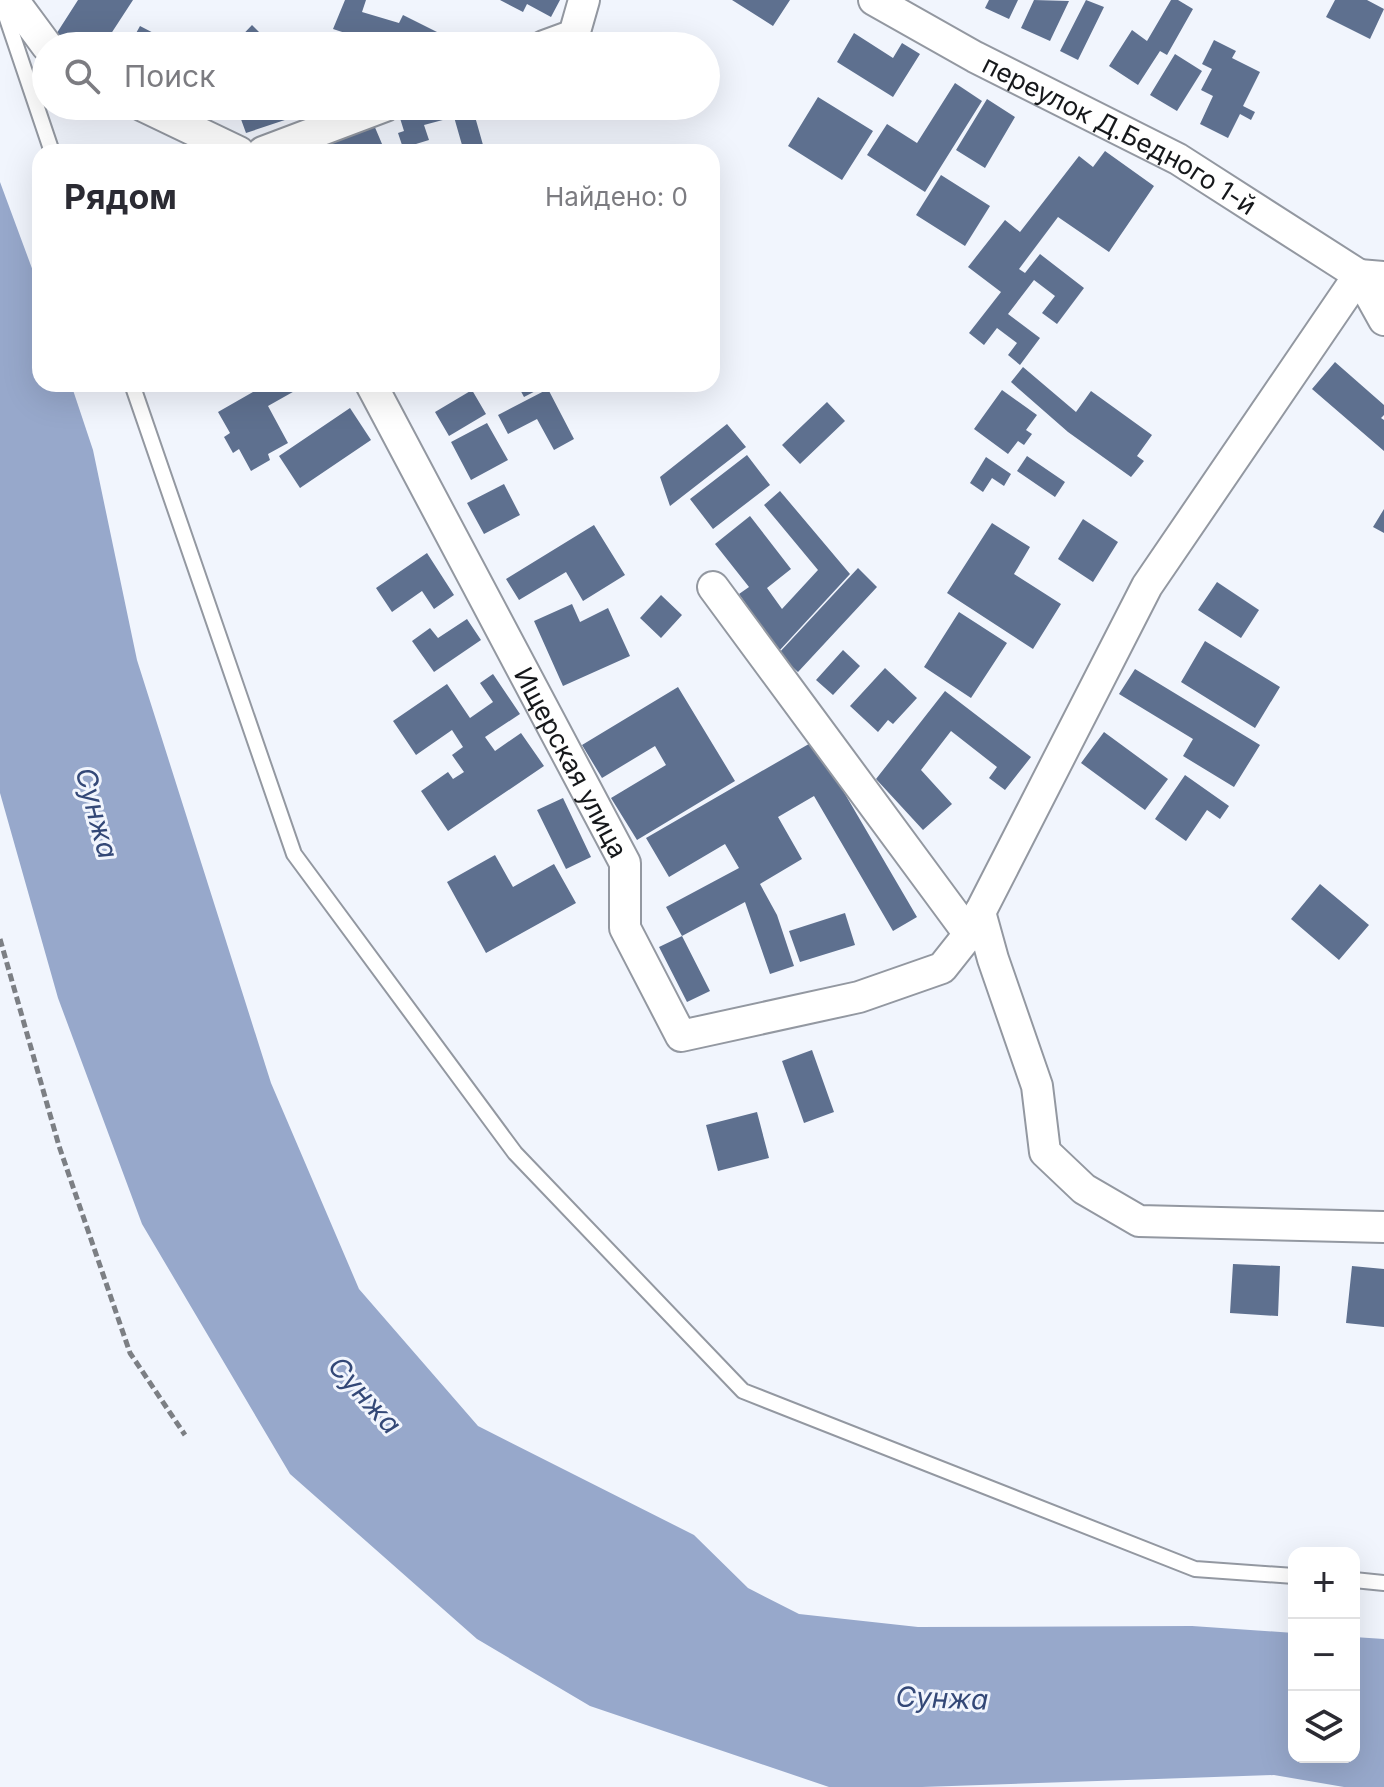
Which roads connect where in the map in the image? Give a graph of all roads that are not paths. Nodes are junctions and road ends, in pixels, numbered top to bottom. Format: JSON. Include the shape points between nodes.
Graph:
{"nodes":[{"id":1,"x":1,"y":0,"type":"edge"},
{"id":2,"x":13,"y":0,"type":"edge"},
{"id":3,"x":584,"y":0,"type":"edge"},
{"id":4,"x":874,"y":0,"type":"edge"},
{"id":5,"x":37,"y":32,"type":"edge"},
{"id":6,"x":575,"y":32,"type":"edge"},
{"id":7,"x":32,"y":92,"type":"edge"},
{"id":8,"x":41,"y":120,"type":"edge"},
{"id":9,"x":172,"y":120,"type":"edge"},
{"id":10,"x":348,"y":120,"type":"edge"},
{"id":11,"x":49,"y":144,"type":"edge"},
{"id":12,"x":222,"y":144,"type":"edge"},
{"id":13,"x":284,"y":144,"type":"edge"},
{"id":14,"x":1371,"y":276,"type":"edge"},
{"id":15,"x":1384,"y":320,"type":"edge"},
{"id":16,"x":135,"y":392,"type":"edge"},
{"id":17,"x":375,"y":392,"type":"edge"},
{"id":18,"x":713,"y":587,"type":"dead end"},
{"id":19,"x":975,"y":923,"type":"junction"},
{"id":20,"x":1384,"y":1227,"type":"edge"},
{"id":21,"x":1288,"y":1576,"type":"edge"},
{"id":22,"x":1360,"y":1581,"type":"edge"},
{"id":23,"x":1384,"y":1583,"type":"edge"}],
"edges":[{"from":1,"to":7,"type":"lane"},
{"from":2,"to":5,"type":"street"},
{"from":3,"to":6,"type":"street"},
{"from":4,"to":14,"type":"street","name":"переулок Д.Бедного 1-й","via":[[1178,159]]},
{"from":8,"to":11,"type":"lane"},
{"from":9,"to":12,"type":"street"},
{"from":10,"to":13,"type":"street"},
{"from":14,"to":15,"type":"street"},
{"from":14,"to":19,"type":"street","via":[[1147,586]]},
{"from":16,"to":21,"type":"lane","via":[[294,854],[515,1153],[743,1391],[1195,1569]]},
{"from":17,"to":19,"type":"street","name":"Ищерская улица","via":[[625,863],[625,928],[681,1036],[859,997],[942,968]]},
{"from":18,"to":19,"type":"street"},
{"from":19,"to":20,"type":"street","via":[[993,959],[1037,1086],[1045,1152],[1084,1189],[1139,1221]]},
{"from":22,"to":23,"type":"lane"}]}
